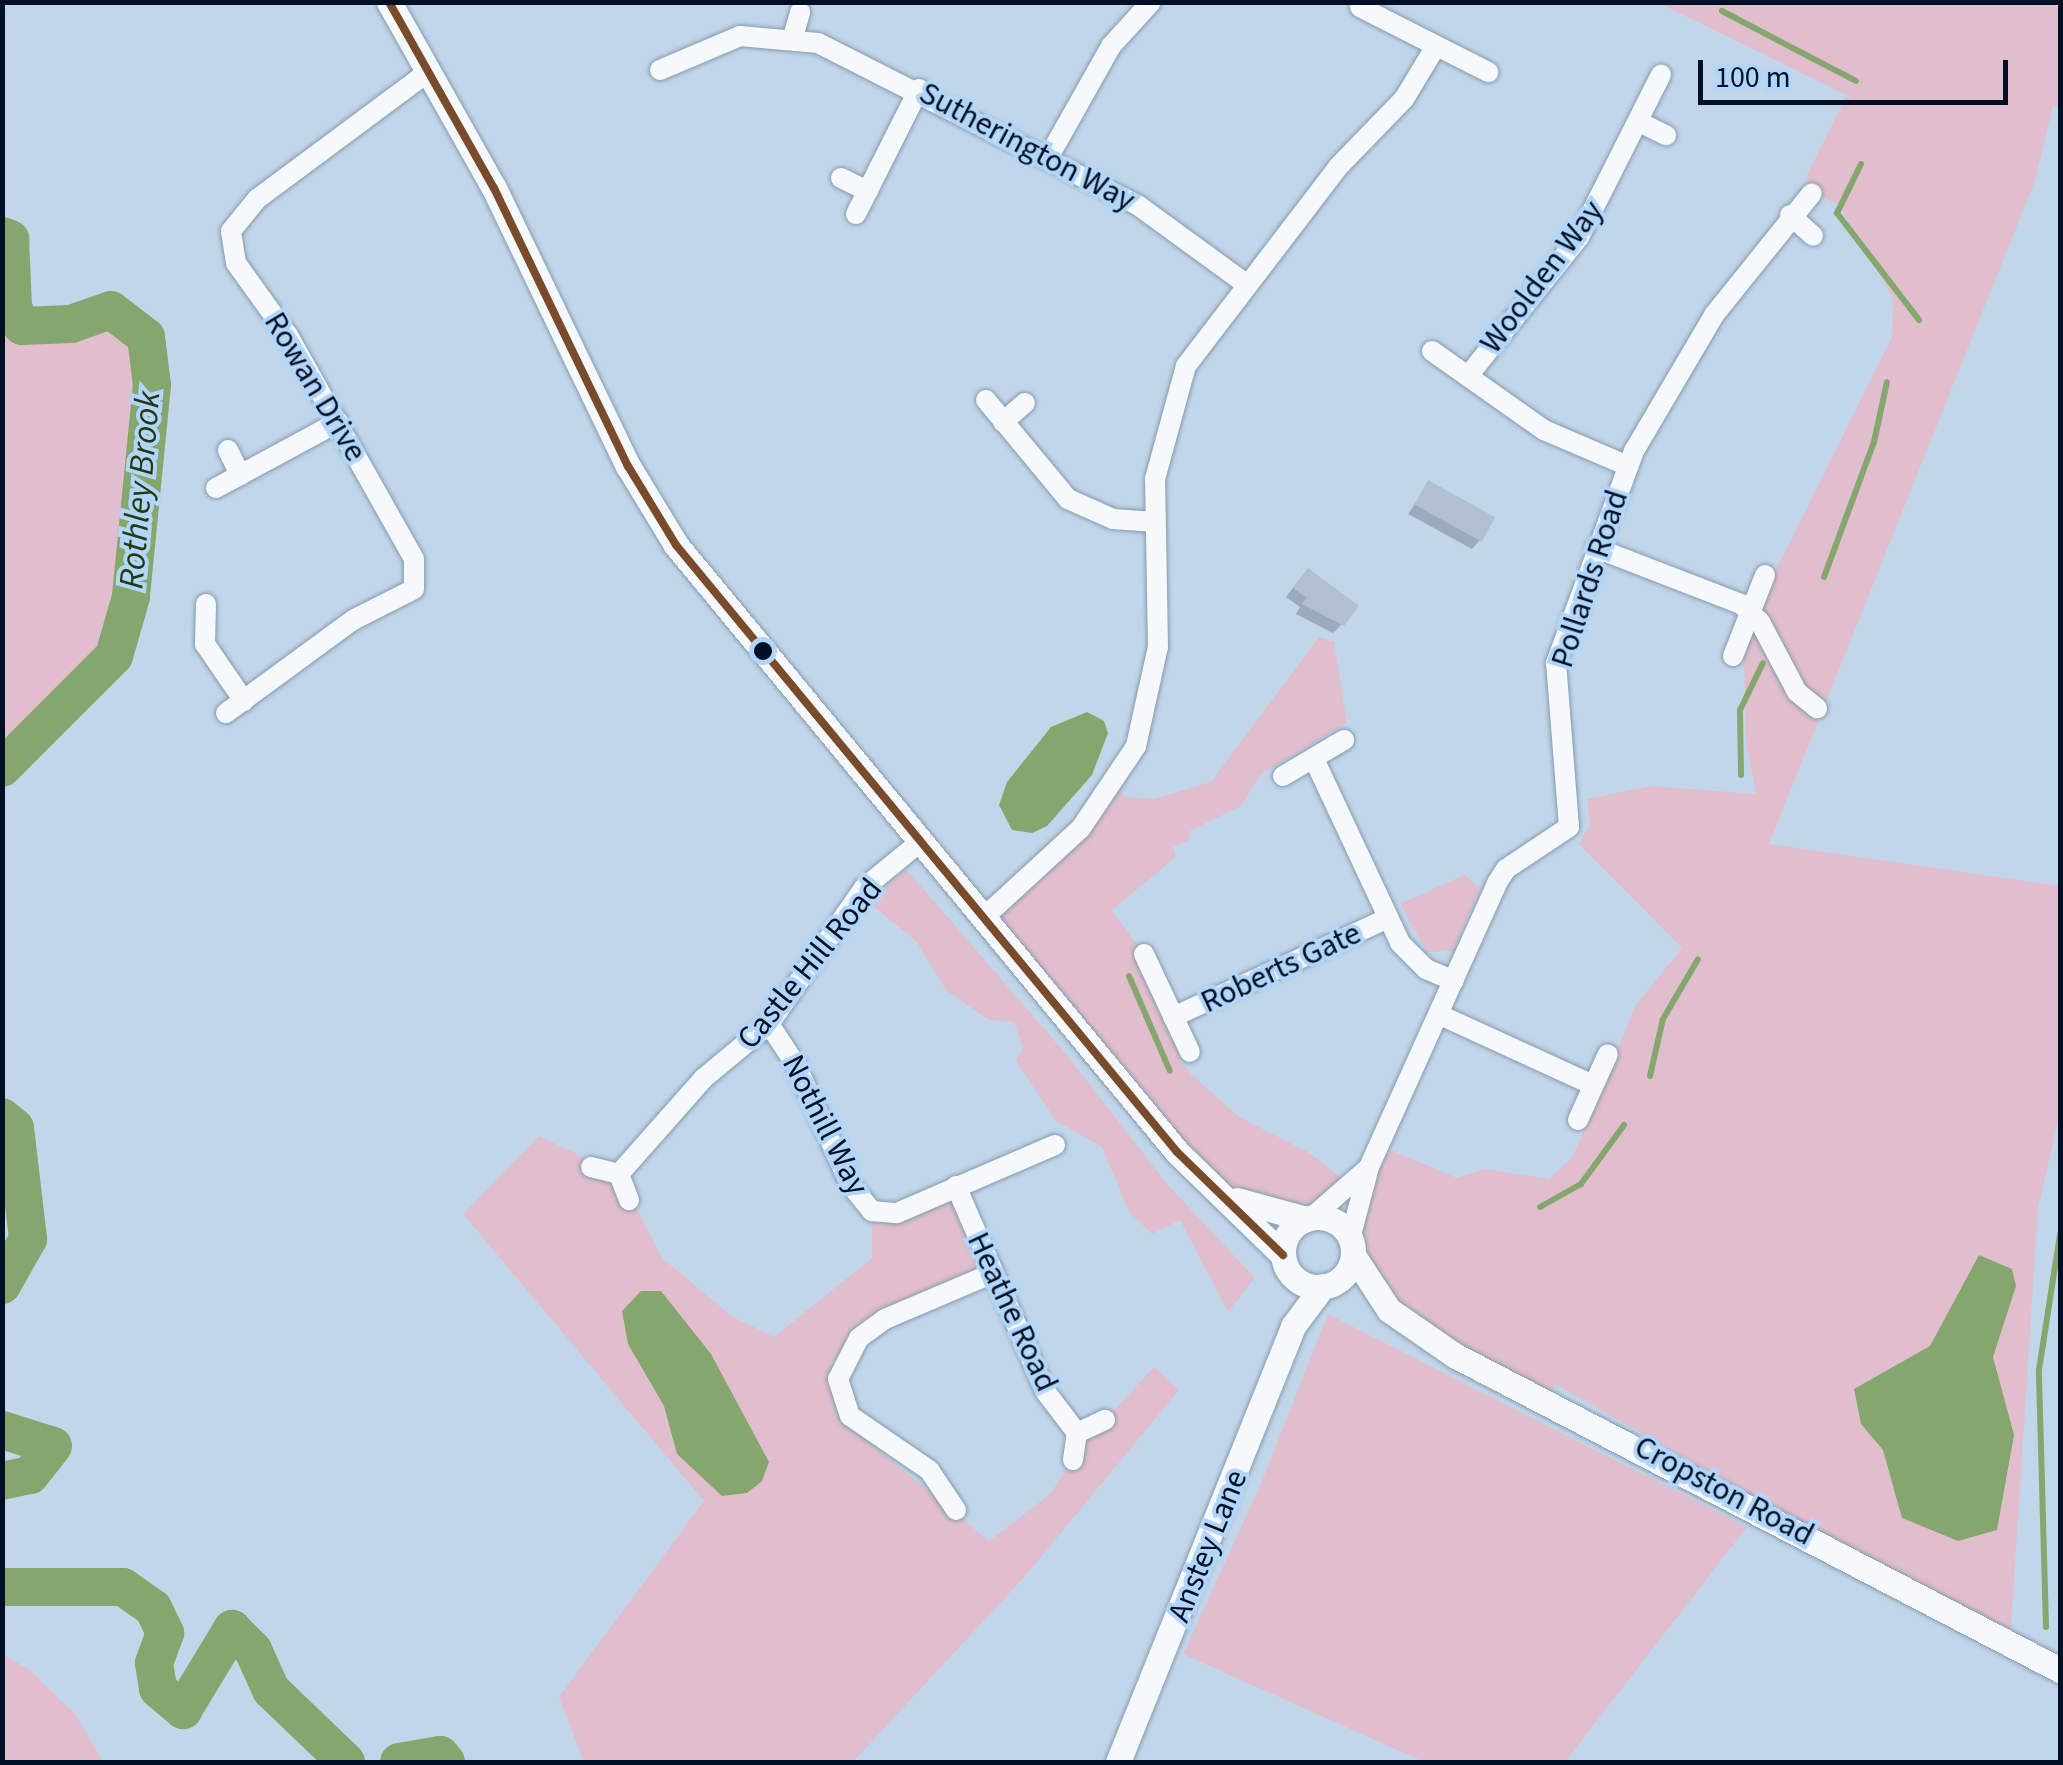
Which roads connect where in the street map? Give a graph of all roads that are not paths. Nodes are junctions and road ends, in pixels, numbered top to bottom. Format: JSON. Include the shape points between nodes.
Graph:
{"nodes":[{"id":1,"x":389,"y":2,"type":"edge"},
{"id":2,"x":1151,"y":2,"type":"edge"},
{"id":3,"x":1360,"y":7,"type":"dead end"},
{"id":4,"x":800,"y":12,"type":"dead end"},
{"id":5,"x":793,"y":37,"type":"junction"},
{"id":6,"x":1436,"y":46,"type":"junction"},
{"id":7,"x":660,"y":70,"type":"dead end"},
{"id":8,"x":428,"y":72,"type":"junction"},
{"id":9,"x":1488,"y":72,"type":"dead end"},
{"id":10,"x":1661,"y":75,"type":"dead end"},
{"id":11,"x":920,"y":89,"type":"junction"},
{"id":12,"x":1641,"y":123,"type":"junction"},
{"id":13,"x":1666,"y":134,"type":"dead end"},
{"id":14,"x":1048,"y":158,"type":"junction"},
{"id":15,"x":841,"y":178,"type":"dead end"},
{"id":16,"x":868,"y":191,"type":"junction"},
{"id":17,"x":1812,"y":193,"type":"dead end"},
{"id":18,"x":856,"y":214,"type":"dead end"},
{"id":19,"x":1790,"y":216,"type":"junction"},
{"id":20,"x":1813,"y":236,"type":"dead end"},
{"id":21,"x":1246,"y":284,"type":"junction"},
{"id":22,"x":1432,"y":351,"type":"dead end"},
{"id":23,"x":1468,"y":376,"type":"junction"},
{"id":24,"x":986,"y":400,"type":"dead end"},
{"id":25,"x":1025,"y":403,"type":"dead end"},
{"id":26,"x":338,"y":422,"type":"junction"},
{"id":27,"x":1003,"y":422,"type":"junction"},
{"id":28,"x":228,"y":450,"type":"dead end"},
{"id":29,"x":1628,"y":466,"type":"junction"},
{"id":30,"x":240,"y":474,"type":"junction"},
{"id":31,"x":216,"y":488,"type":"dead end"},
{"id":32,"x":1154,"y":522,"type":"junction"},
{"id":33,"x":1596,"y":548,"type":"junction"},
{"id":34,"x":1766,"y":576,"type":"dead end"},
{"id":35,"x":206,"y":604,"type":"dead end"},
{"id":36,"x":1750,"y":611,"type":"junction"},
{"id":37,"x":1733,"y":656,"type":"dead end"},
{"id":38,"x":1818,"y":708,"type":"dead end"},
{"id":39,"x":1344,"y":740,"type":"dead end"},
{"id":40,"x":1314,"y":759,"type":"junction"},
{"id":41,"x":1283,"y":776,"type":"dead end"},
{"id":42,"x":920,"y":842,"type":"junction"},
{"id":43,"x":1388,"y":918,"type":"junction"},
{"id":44,"x":982,"y":919,"type":"junction"},
{"id":45,"x":1144,"y":954,"type":"dead end"},
{"id":46,"x":1454,"y":982,"type":"junction"},
{"id":47,"x":1440,"y":1016,"type":"junction"},
{"id":48,"x":1173,"y":1017,"type":"junction"},
{"id":49,"x":768,"y":1024,"type":"junction"},
{"id":50,"x":1190,"y":1052,"type":"dead end"},
{"id":51,"x":1608,"y":1054,"type":"dead end"},
{"id":52,"x":1593,"y":1086,"type":"junction"},
{"id":53,"x":1578,"y":1120,"type":"dead end"},
{"id":54,"x":1054,"y":1146,"type":"dead end"},
{"id":55,"x":591,"y":1167,"type":"dead end"},
{"id":56,"x":1369,"y":1167,"type":"junction"},
{"id":57,"x":619,"y":1174,"type":"junction"},
{"id":58,"x":956,"y":1186,"type":"junction"},
{"id":59,"x":1232,"y":1198,"type":"junction"},
{"id":60,"x":629,"y":1200,"type":"dead end"},
{"id":61,"x":1309,"y":1218,"type":"junction"},
{"id":62,"x":1351,"y":1247,"type":"junction"},
{"id":63,"x":1287,"y":1264,"type":"junction"},
{"id":64,"x":990,"y":1274,"type":"junction"},
{"id":65,"x":1329,"y":1284,"type":"junction"},
{"id":66,"x":1389,"y":1310,"type":"junction"},
{"id":67,"x":1293,"y":1326,"type":"junction"},
{"id":68,"x":1106,"y":1420,"type":"dead end"},
{"id":69,"x":1078,"y":1432,"type":"junction"},
{"id":70,"x":1073,"y":1460,"type":"dead end"},
{"id":71,"x":956,"y":1510,"type":"dead end"},
{"id":72,"x":2060,"y":1670,"type":"edge"},
{"id":73,"x":1118,"y":1762,"type":"edge"}],
"edges":[{"from":1,"to":8,"type":"street","name":"Cropston Road"},
{"from":2,"to":14,"type":"street","via":[[1111,46]]},
{"from":3,"to":6,"type":"street"},
{"from":4,"to":5,"type":"street"},
{"from":5,"to":7,"type":"street","name":"Sutherington Way","via":[[740,36]]},
{"from":5,"to":11,"type":"street","name":"Sutherington Way"},
{"from":6,"to":9,"type":"street"},
{"from":6,"to":21,"type":"street","via":[[1404,99],[1338,167]]},
{"from":8,"to":26,"type":"street","name":"Rowan Drive","via":[[257,200],[231,231],[245,278]]},
{"from":8,"to":42,"type":"street","name":"Cropston Road","via":[[676,546]]},
{"from":10,"to":12,"type":"street","name":"Woolden Way"},
{"from":11,"to":14,"type":"street","name":"Sutherington Way"},
{"from":11,"to":16,"type":"street"},
{"from":12,"to":13,"type":"street"},
{"from":12,"to":23,"type":"street","name":"Woolden Way","via":[[1579,237]]},
{"from":14,"to":21,"type":"street","name":"Sutherington Way","via":[[1153,215]]},
{"from":15,"to":16,"type":"street"},
{"from":16,"to":18,"type":"street"},
{"from":17,"to":19,"type":"street","name":"Pollards Road"},
{"from":19,"to":20,"type":"street"},
{"from":19,"to":29,"type":"street","name":"Pollards Road","via":[[1714,315]]},
{"from":21,"to":32,"type":"street","via":[[1186,366],[1172,400],[1155,479]]},
{"from":22,"to":23,"type":"street"},
{"from":23,"to":29,"type":"street","via":[[1544,430]]},
{"from":24,"to":27,"type":"street"},
{"from":25,"to":27,"type":"street"},
{"from":26,"to":30,"type":"street"},
{"from":26,"to":35,"type":"street","name":"Rowan Drive","via":[[414,559],[414,589],[354,620],[235,708],[205,644]]},
{"from":27,"to":32,"type":"street","via":[[1068,499],[1113,519]]},
{"from":28,"to":30,"type":"street"},
{"from":29,"to":33,"type":"street","name":"Pollards Road"},
{"from":30,"to":31,"type":"street"},
{"from":32,"to":44,"type":"street","via":[[1158,646],[1136,746],[1081,828]]},
{"from":33,"to":36,"type":"street","via":[[1716,591]]},
{"from":33,"to":46,"type":"street","name":"Pollards Road","via":[[1556,664],[1569,827],[1506,869]]},
{"from":34,"to":36,"type":"street"},
{"from":36,"to":37,"type":"street"},
{"from":36,"to":38,"type":"street","via":[[1797,692]]},
{"from":39,"to":40,"type":"street"},
{"from":40,"to":41,"type":"street"},
{"from":40,"to":43,"type":"street"},
{"from":42,"to":44,"type":"street","name":"Cropston Road"},
{"from":42,"to":49,"type":"street","name":"Castle Hill Road","via":[[864,888]]},
{"from":43,"to":46,"type":"street","via":[[1412,958]]},
{"from":43,"to":48,"type":"street","name":"Roberts Gate"},
{"from":44,"to":59,"type":"street","name":"Cropston Road","via":[[1177,1152]]},
{"from":45,"to":48,"type":"street","name":"Roberts Gate"},
{"from":46,"to":47,"type":"street","name":"Pollards Road"},
{"from":47,"to":52,"type":"street"},
{"from":47,"to":56,"type":"street","name":"Pollards Road"},
{"from":48,"to":50,"type":"street","name":"Roberts Gate"},
{"from":49,"to":57,"type":"street","name":"Castle Hill Road","via":[[704,1078]]},
{"from":49,"to":58,"type":"street","name":"Nothill Way","via":[[796,1065],[860,1202],[872,1211],[897,1212]]},
{"from":51,"to":52,"type":"street"},
{"from":52,"to":53,"type":"street"},
{"from":54,"to":58,"type":"street","name":"Nothill Way"},
{"from":55,"to":57,"type":"street"},
{"from":56,"to":61,"type":"street","name":"Pollards Road"},
{"from":56,"to":62,"type":"street","name":"Pollards Road"},
{"from":57,"to":60,"type":"street"},
{"from":58,"to":64,"type":"street","name":"Heathe Road"},
{"from":59,"to":61,"type":"street","name":"Cropston Road"},
{"from":59,"to":63,"type":"street","name":"Cropston Road"},
{"from":61,"to":62,"type":"street","name":"Cropston Road","via":[[1334,1221]]},
{"from":61,"to":63,"type":"street","via":[[1289,1232]]},
{"from":62,"to":65,"type":"street"},
{"from":62,"to":66,"type":"street","name":"Cropston Road"},
{"from":63,"to":65,"type":"street","name":"Cropston Road"},
{"from":63,"to":67,"type":"street","name":"Anstey Lane"},
{"from":64,"to":69,"type":"street","name":"Heathe Road","via":[[1045,1391]]},
{"from":64,"to":71,"type":"street","via":[[912,1306],[859,1338],[843,1363],[840,1393],[850,1416],[930,1470]]},
{"from":65,"to":66,"type":"street","name":"Cropston Road"},
{"from":65,"to":67,"type":"street","name":"Anstey Lane"},
{"from":66,"to":72,"type":"street","name":"Cropston Road","via":[[1454,1355]]},
{"from":67,"to":73,"type":"street","name":"Anstey Lane"},
{"from":68,"to":69,"type":"street"},
{"from":69,"to":70,"type":"street"}]}
